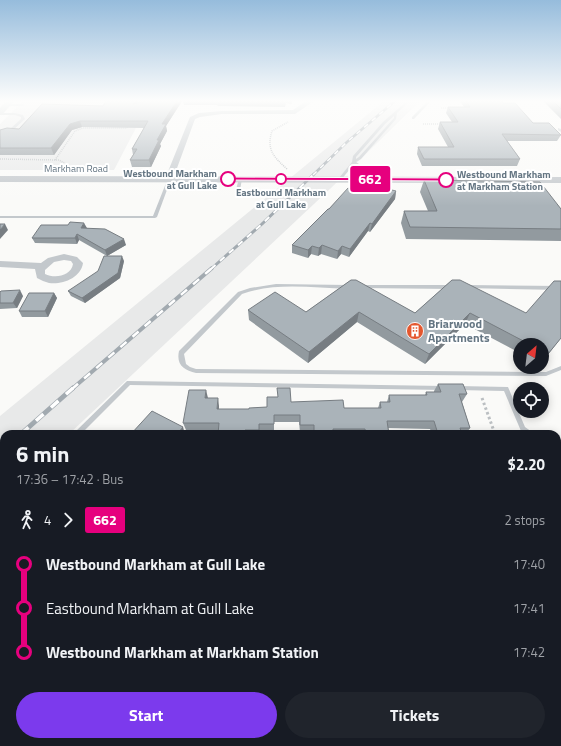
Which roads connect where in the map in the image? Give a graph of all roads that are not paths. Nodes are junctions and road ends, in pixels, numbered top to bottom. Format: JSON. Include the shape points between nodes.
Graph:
{"nodes":[{"id":1,"x":185,"y":136,"type":"edge"},
{"id":2,"x":379,"y":136,"type":"edge"},
{"id":3,"x":354,"y":162,"type":"junction"},
{"id":4,"x":204,"y":178,"type":"junction"},
{"id":5,"x":0,"y":179,"type":"edge"},
{"id":6,"x":169,"y":179,"type":"junction"},
{"id":7,"x":240,"y":179,"type":"junction"},
{"id":8,"x":340,"y":179,"type":"junction"},
{"id":9,"x":389,"y":179,"type":"junction"},
{"id":10,"x":561,"y":180,"type":"edge"},
{"id":11,"x":201,"y":190,"type":"dead end"},
{"id":12,"x":238,"y":190,"type":"dead end"},
{"id":13,"x":0,"y":217,"type":"edge"},
{"id":14,"x":0,"y":264,"type":"edge"},
{"id":15,"x":42,"y":266,"type":"dead end"},
{"id":16,"x":561,"y":288,"type":"edge"},
{"id":17,"x":561,"y":368,"type":"edge"},
{"id":18,"x":81,"y":430,"type":"edge"},
{"id":19,"x":524,"y":430,"type":"edge"}],
"edges":[{"from":1,"to":6,"type":"street"},
{"from":2,"to":3,"type":"lane"},
{"from":3,"to":8,"type":"lane"},
{"from":3,"to":9,"type":"lane","via":[[370,173]]},
{"from":4,"to":6,"type":"street","name":"Markham Road"},
{"from":4,"to":7,"type":"street","name":"Markham Road"},
{"from":4,"to":11,"type":"lane"},
{"from":5,"to":6,"type":"street","name":"Markham Road"},
{"from":6,"to":13,"type":"lane","via":[[156,216]]},
{"from":7,"to":8,"type":"street","name":"Markham Road"},
{"from":7,"to":12,"type":"lane"},
{"from":8,"to":9,"type":"street","name":"Markham Road"},
{"from":9,"to":10,"type":"street","name":"Markham Road"},
{"from":14,"to":15,"type":"street"},
{"from":16,"to":17,"type":"lane","via":[[260,286],[240,293],[181,353],[186,369],[196,371],[546,374]]},
{"from":18,"to":19,"type":"lane","via":[[129,383],[506,389]]}]}
